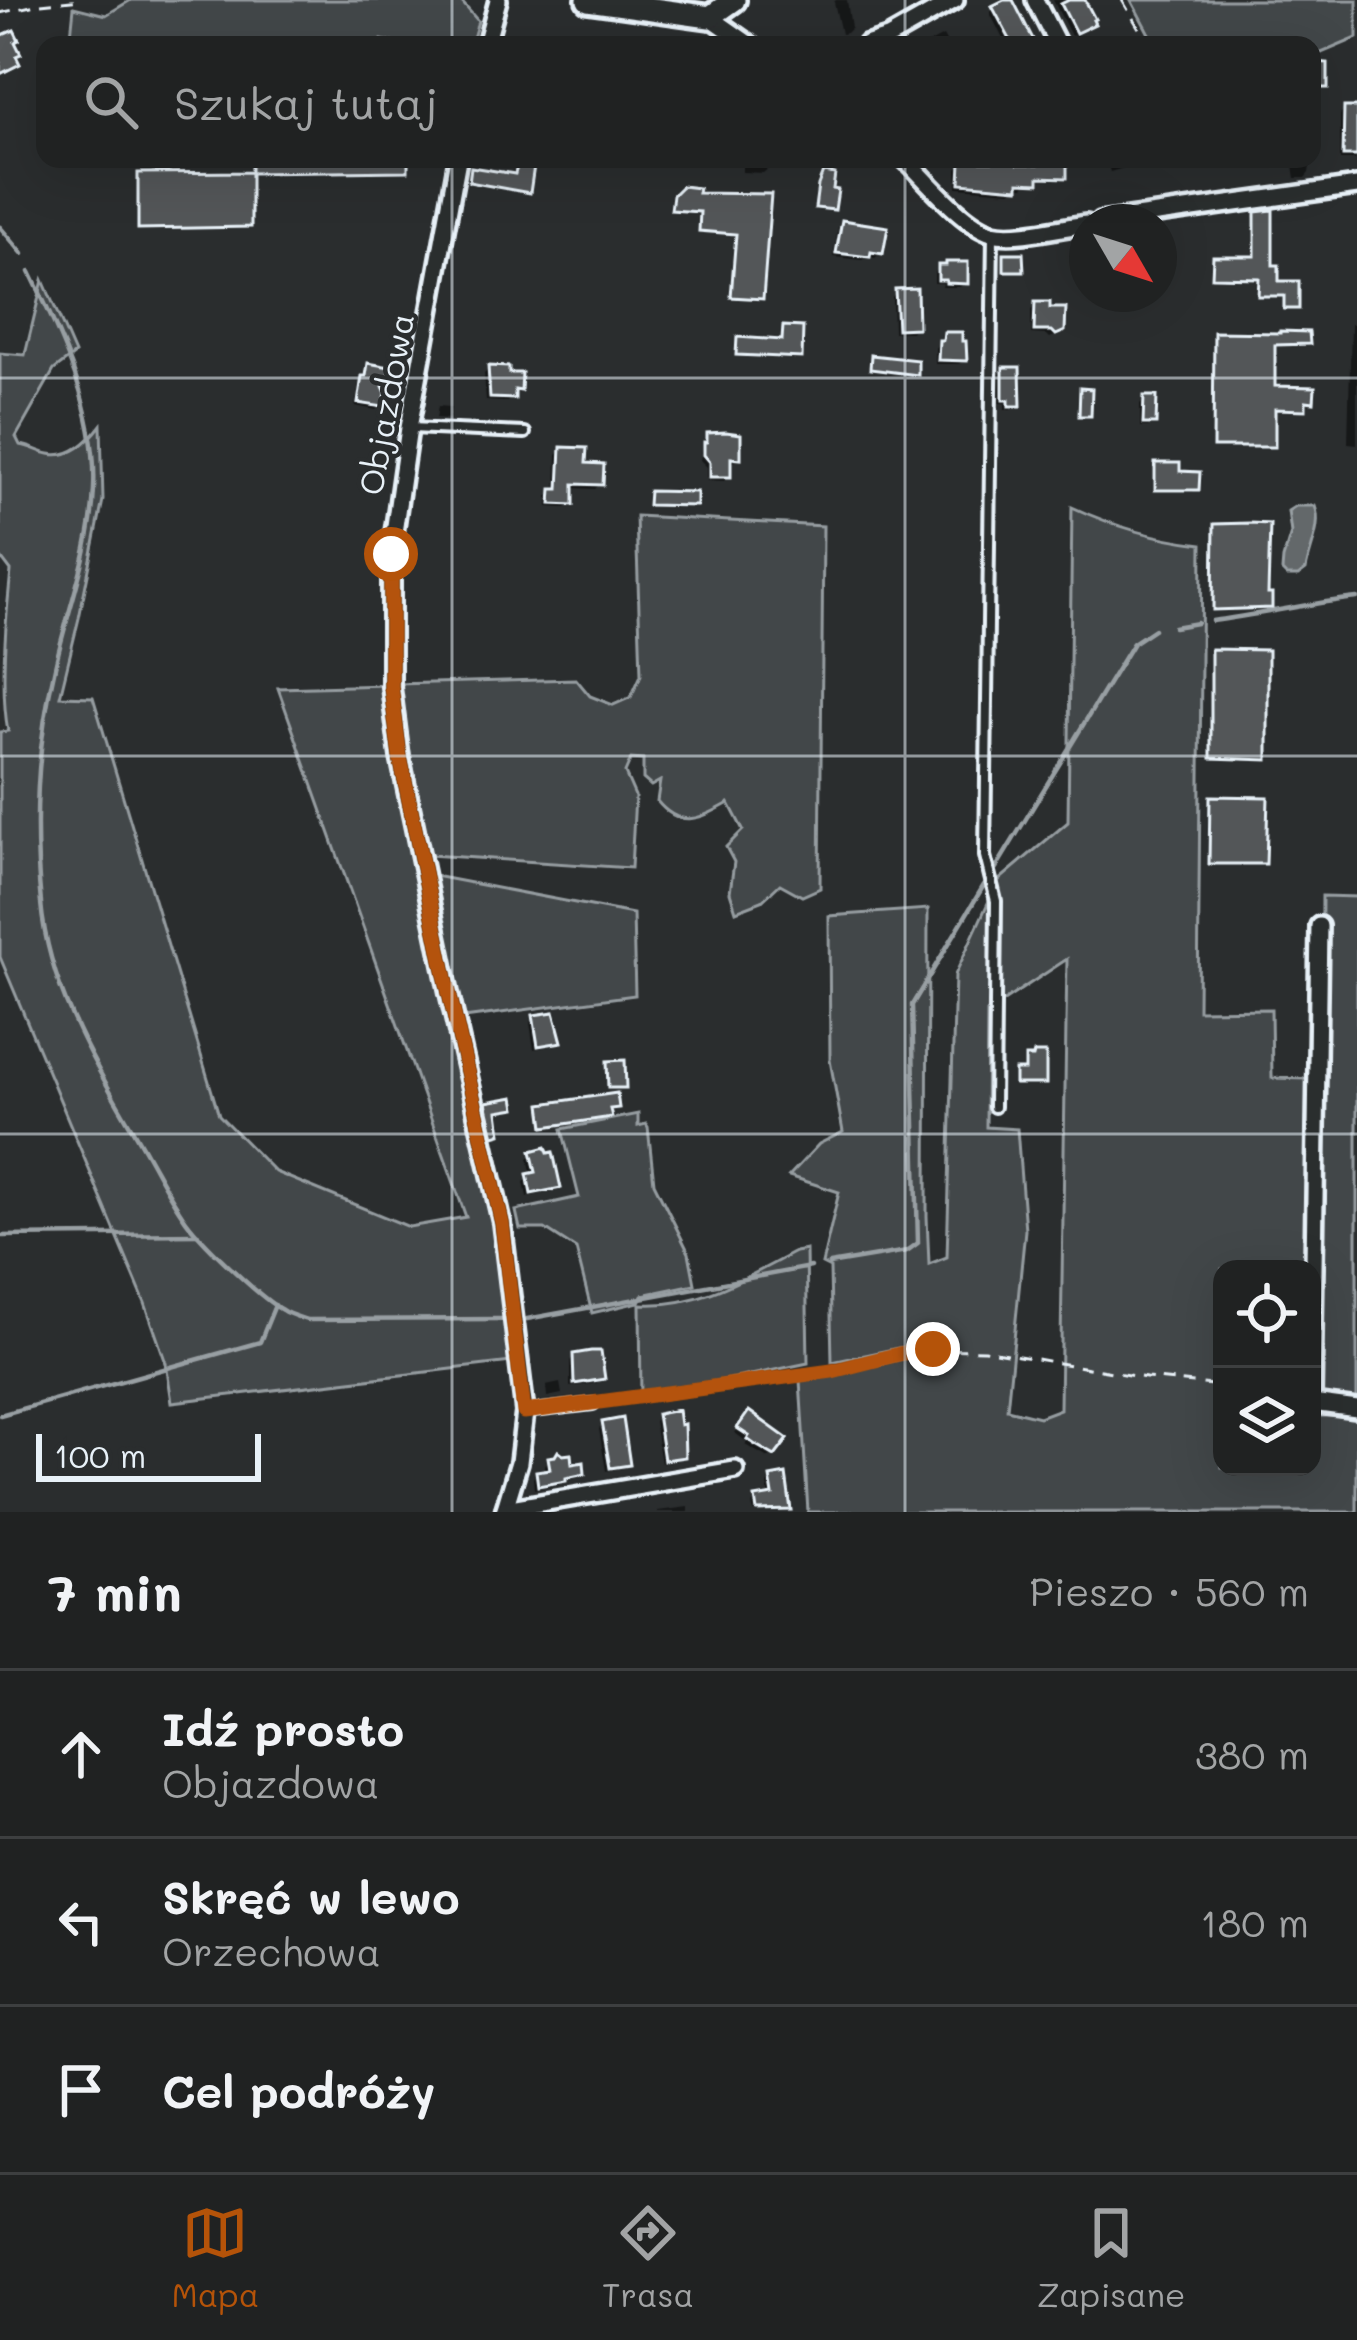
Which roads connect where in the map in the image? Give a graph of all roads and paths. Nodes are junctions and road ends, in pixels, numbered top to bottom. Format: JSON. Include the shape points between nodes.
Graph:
{"nodes":[{"id":1,"x":82,"y":0,"type":"edge"},
{"id":2,"x":498,"y":0,"type":"edge"},
{"id":3,"x":588,"y":0,"type":"edge"},
{"id":4,"x":734,"y":0,"type":"edge"},
{"id":5,"x":956,"y":0,"type":"edge"},
{"id":6,"x":1035,"y":0,"type":"edge"},
{"id":7,"x":1122,"y":0,"type":"edge"},
{"id":8,"x":0,"y":13,"type":"edge"},
{"id":9,"x":710,"y":17,"type":"junction"},
{"id":10,"x":488,"y":36,"type":"edge"},
{"id":11,"x":737,"y":36,"type":"edge"},
{"id":12,"x":892,"y":36,"type":"edge"},
{"id":13,"x":1053,"y":36,"type":"edge"},
{"id":14,"x":1144,"y":36,"type":"edge"},
{"id":15,"x":456,"y":168,"type":"edge"},
{"id":16,"x":914,"y":168,"type":"edge"},
{"id":17,"x":1357,"y":186,"type":"edge"},
{"id":18,"x":1177,"y":211,"type":"edge"},
{"id":19,"x":1069,"y":226,"type":"edge"},
{"id":20,"x":993,"y":233,"type":"junction"},
{"id":21,"x":409,"y":428,"type":"junction"},
{"id":22,"x":525,"y":434,"type":"dead end"},
{"id":23,"x":1318,"y":926,"type":"dead end"},
{"id":24,"x":994,"y":1106,"type":"dead end"},
{"id":25,"x":1312,"y":1368,"type":"edge"},
{"id":26,"x":1213,"y":1385,"type":"edge"},
{"id":27,"x":593,"y":1404,"type":"joint"},
{"id":28,"x":1321,"y":1404,"type":"edge"},
{"id":29,"x":1357,"y":1409,"type":"edge"},
{"id":30,"x":524,"y":1412,"type":"junction"},
{"id":31,"x":735,"y":1470,"type":"dead end"},
{"id":32,"x":505,"y":1511,"type":"edge"}],
"edges":[{"from":1,"to":8,"type":"path"},
{"from":2,"to":10,"type":"street"},
{"from":3,"to":9,"type":"main road"},
{"from":4,"to":9,"type":"main road"},
{"from":5,"to":12,"type":"street"},
{"from":6,"to":13,"type":"street"},
{"from":7,"to":14,"type":"path"},
{"from":9,"to":11,"type":"street"},
{"from":15,"to":21,"type":"street","name":"Objazdowa"},
{"from":16,"to":20,"type":"street"},
{"from":17,"to":18,"type":"street"},
{"from":19,"to":20,"type":"street"},
{"from":20,"to":24,"type":"lane","via":[[985,856],[996,901]]},
{"from":21,"to":22,"type":"lane"},
{"from":21,"to":30,"type":"street","name":"Objazdowa","via":[[391,554],[391,687],[502,1223]]},
{"from":23,"to":25,"type":"street"},
{"from":26,"to":27,"type":"path","via":[[933,1349]]},
{"from":27,"to":30,"type":"lane"},
{"from":28,"to":29,"type":"street"},
{"from":30,"to":32,"type":"street","name":"Objazdowa"},
{"from":31,"to":32,"type":"street","name":"Objazdowa"}]}
